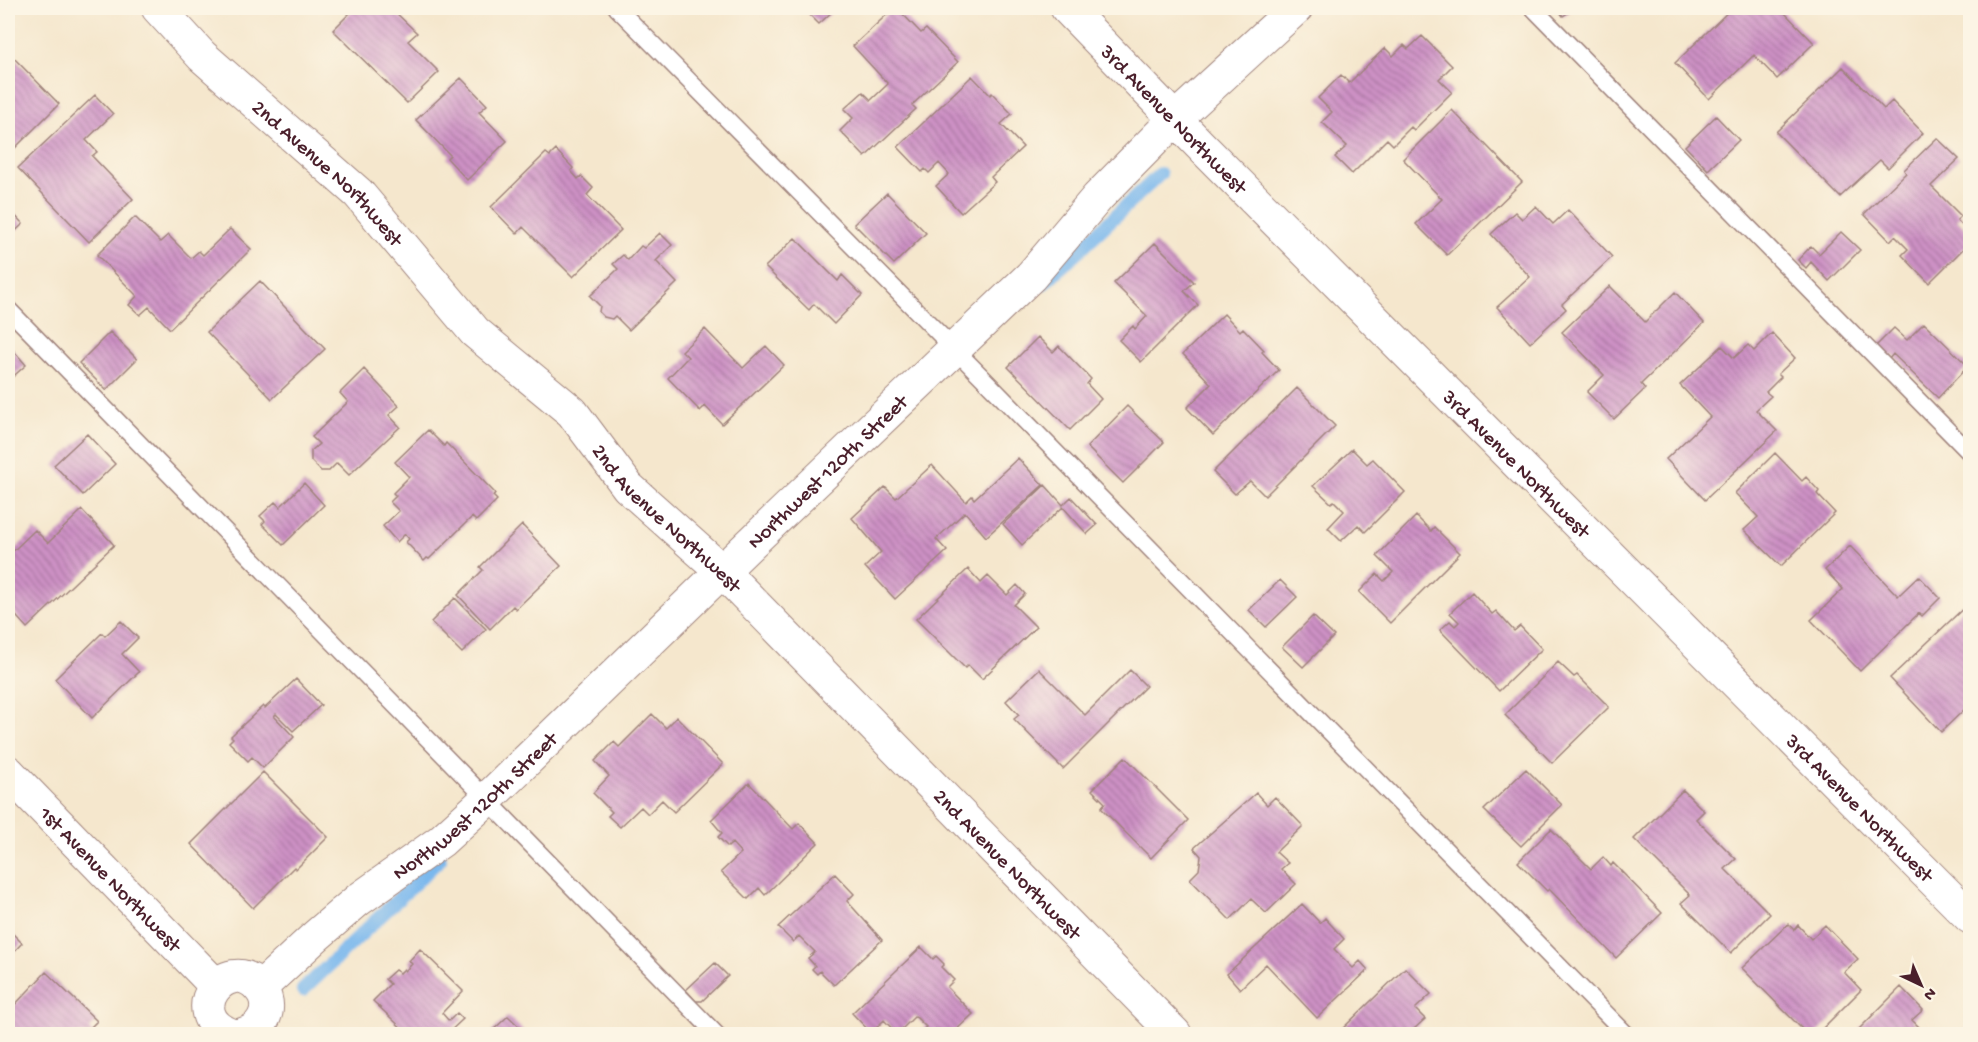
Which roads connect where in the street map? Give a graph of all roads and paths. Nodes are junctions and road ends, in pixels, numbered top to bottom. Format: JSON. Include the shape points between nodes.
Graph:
{"nodes":[{"id":1,"x":158,"y":8,"type":"edge"},
{"id":2,"x":617,"y":8,"type":"edge"},
{"id":3,"x":1067,"y":8,"type":"edge"},
{"id":4,"x":1296,"y":8,"type":"edge"},
{"id":5,"x":1533,"y":8,"type":"edge"},
{"id":6,"x":1175,"y":119,"type":"junction"},
{"id":7,"x":8,"y":309,"type":"edge"},
{"id":8,"x":954,"y":348,"type":"junction"},
{"id":9,"x":1971,"y":453,"type":"edge"},
{"id":10,"x":722,"y":571,"type":"junction"},
{"id":11,"x":8,"y":772,"type":"edge"},
{"id":12,"x":487,"y":799,"type":"junction"},
{"id":13,"x":1971,"y":916,"type":"edge"},
{"id":14,"x":216,"y":986,"type":"junction"},
{"id":15,"x":260,"y":988,"type":"junction"},
{"id":16,"x":236,"y":1033,"type":"edge"},
{"id":17,"x":716,"y":1035,"type":"edge"},
{"id":18,"x":1175,"y":1035,"type":"edge"},
{"id":19,"x":1626,"y":1035,"type":"edge"}],
"edges":[{"from":1,"to":10,"type":"street","name":"2nd Avenue Northwest","via":[[202,56],[358,193],[475,332],[572,412],[628,487]]},
{"from":2,"to":8,"type":"lane"},
{"from":3,"to":6,"type":"street","name":"3rd Avenue Northwest"},
{"from":4,"to":6,"type":"street","name":"Northwest 120th Street"},
{"from":5,"to":9,"type":"lane"},
{"from":6,"to":8,"type":"street","name":"Northwest 120th Street","via":[[1098,197],[1031,276]]},
{"from":6,"to":13,"type":"street","name":"3rd Avenue Northwest"},
{"from":7,"to":12,"type":"lane"},
{"from":8,"to":10,"type":"street","name":"Northwest 120th Street"},
{"from":8,"to":19,"type":"lane"},
{"from":10,"to":12,"type":"street","name":"Northwest 120th Street"},
{"from":10,"to":18,"type":"street","name":"2nd Avenue Northwest"},
{"from":11,"to":14,"type":"street","name":"1st Avenue Northwest"},
{"from":12,"to":15,"type":"street","name":"Northwest 120th Street","via":[[441,841],[358,900]]},
{"from":12,"to":17,"type":"lane"},
{"from":14,"to":15,"type":"street","via":[[230,977],[239,977]]},
{"from":14,"to":16,"type":"street","via":[[209,996],[209,1016]]},
{"from":15,"to":16,"type":"street","via":[[266,1001],[263,1019]]}]}
